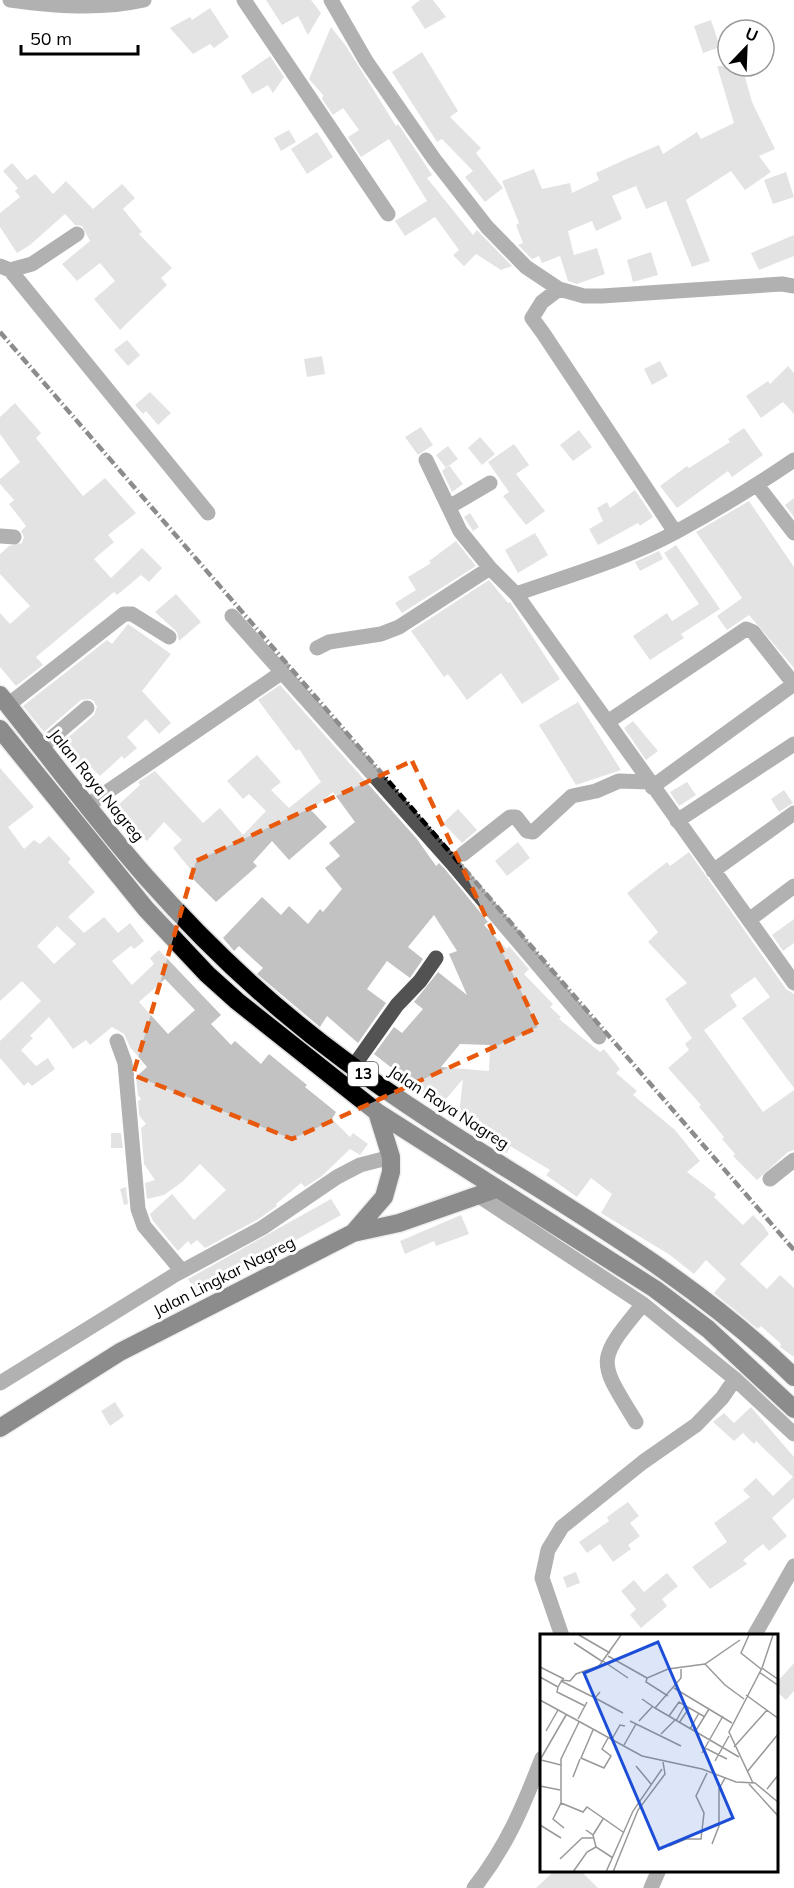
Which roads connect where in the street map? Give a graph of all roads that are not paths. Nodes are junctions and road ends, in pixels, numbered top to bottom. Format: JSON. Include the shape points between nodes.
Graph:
{"nodes":[{"id":1,"x":10,"y":0,"type":"edge"},
{"id":2,"x":144,"y":0,"type":"edge"},
{"id":3,"x":244,"y":0,"type":"edge"},
{"id":4,"x":331,"y":0,"type":"edge"},
{"id":5,"x":388,"y":214,"type":"dead end"},
{"id":6,"x":77,"y":234,"type":"dead end"},
{"id":7,"x":5,"y":268,"type":"edge"},
{"id":8,"x":794,"y":286,"type":"edge"},
{"id":9,"x":559,"y":288,"type":"junction"},
{"id":10,"x":426,"y":460,"type":"dead end"},
{"id":11,"x":794,"y":460,"type":"edge"},
{"id":12,"x":490,"y":483,"type":"dead end"},
{"id":13,"x":757,"y":485,"type":"junction"},
{"id":14,"x":449,"y":507,"type":"junction"},
{"id":15,"x":208,"y":513,"type":"dead end"},
{"id":16,"x":675,"y":532,"type":"junction"},
{"id":17,"x":794,"y":533,"type":"edge"},
{"id":18,"x":490,"y":568,"type":"junction"},
{"id":19,"x":516,"y":594,"type":"junction"},
{"id":20,"x":232,"y":616,"type":"dead end"},
{"id":21,"x":169,"y":637,"type":"dead end"},
{"id":22,"x":317,"y":648,"type":"dead end"},
{"id":23,"x":281,"y":670,"type":"junction"},
{"id":24,"x":794,"y":684,"type":"edge"},
{"id":25,"x":4,"y":700,"type":"edge"},
{"id":26,"x":87,"y":708,"type":"dead end"},
{"id":27,"x":609,"y":721,"type":"junction"},
{"id":28,"x":0,"y":729,"type":"edge"},
{"id":29,"x":794,"y":744,"type":"edge"},
{"id":30,"x":41,"y":747,"type":"junction"},
{"id":31,"x":651,"y":784,"type":"junction"},
{"id":32,"x":88,"y":805,"type":"junction"},
{"id":33,"x":794,"y":813,"type":"edge"},
{"id":34,"x":677,"y":821,"type":"junction"},
{"id":35,"x":456,"y":859,"type":"junction"},
{"id":36,"x":713,"y":871,"type":"junction"},
{"id":37,"x":794,"y":886,"type":"edge"},
{"id":38,"x":748,"y":920,"type":"junction"},
{"id":39,"x":436,"y":958,"type":"dead end"},
{"id":40,"x":789,"y":965,"type":"edge"},
{"id":41,"x":794,"y":983,"type":"edge"},
{"id":42,"x":599,"y":1036,"type":"dead end"},
{"id":43,"x":117,"y":1041,"type":"dead end"},
{"id":44,"x":353,"y":1067,"type":"junction"},
{"id":45,"x":377,"y":1112,"type":"junction"},
{"id":46,"x":391,"y":1156,"type":"junction"},
{"id":47,"x":794,"y":1160,"type":"edge"},
{"id":48,"x":770,"y":1179,"type":"dead end"},
{"id":49,"x":488,"y":1193,"type":"junction"},
{"id":50,"x":352,"y":1233,"type":"junction"},
{"id":51,"x":182,"y":1271,"type":"junction"},
{"id":52,"x":643,"y":1304,"type":"junction"},
{"id":53,"x":794,"y":1377,"type":"edge"},
{"id":54,"x":735,"y":1378,"type":"junction"},
{"id":55,"x":0,"y":1383,"type":"edge"},
{"id":56,"x":794,"y":1409,"type":"edge"},
{"id":57,"x":636,"y":1422,"type":"dead end"},
{"id":58,"x":0,"y":1428,"type":"edge"},
{"id":59,"x":794,"y":1434,"type":"edge"},
{"id":60,"x":794,"y":1566,"type":"edge"},
{"id":61,"x":561,"y":1634,"type":"edge"},
{"id":62,"x":755,"y":1634,"type":"edge"},
{"id":63,"x":540,"y":1763,"type":"edge"},
{"id":64,"x":658,"y":1873,"type":"edge"},
{"id":65,"x":474,"y":1888,"type":"edge"},
{"id":66,"x":651,"y":1888,"type":"edge"}],
"edges":[{"from":1,"to":2,"type":"street","via":[[106,7]]},
{"from":3,"to":5,"type":"street"},
{"from":4,"to":9,"type":"street","via":[[366,61],[487,227],[526,267]]},
{"from":6,"to":7,"type":"street","via":[[32,264]]},
{"from":7,"to":15,"type":"street"},
{"from":8,"to":9,"type":"street","via":[[602,296],[584,296]]},
{"from":9,"to":16,"type":"street","via":[[542,302],[532,318]]},
{"from":10,"to":14,"type":"street"},
{"from":11,"to":13,"type":"street"},
{"from":12,"to":14,"type":"street"},
{"from":13,"to":16,"type":"street"},
{"from":13,"to":17,"type":"street"},
{"from":14,"to":18,"type":"street","via":[[460,531]]},
{"from":16,"to":19,"type":"street","via":[[618,558]]},
{"from":18,"to":19,"type":"street"},
{"from":18,"to":22,"type":"street","via":[[399,627]]},
{"from":19,"to":27,"type":"street"},
{"from":20,"to":23,"type":"street"},
{"from":21,"to":25,"type":"street","via":[[132,614],[124,614]]},
{"from":23,"to":32,"type":"street"},
{"from":23,"to":35,"type":"street"},
{"from":24,"to":27,"type":"street","via":[[753,632],[746,629]]},
{"from":24,"to":31,"type":"street"},
{"from":25,"to":30,"type":"highway","name":"Jalan Raya Nagreg","number":"13"},
{"from":26,"to":30,"type":"street"},
{"from":27,"to":31,"type":"street"},
{"from":28,"to":45,"type":"highway","number":"13","via":[[91,845],[207,974]]},
{"from":29,"to":34,"type":"street"},
{"from":30,"to":32,"type":"highway","name":"Jalan Raya Nagreg","number":"13"},
{"from":31,"to":34,"type":"street"},
{"from":31,"to":35,"type":"street","via":[[620,781],[572,796],[533,832],[527,831],[516,817],[510,817]]},
{"from":32,"to":44,"type":"highway","name":"Jalan Raya Nagreg","number":"13","via":[[146,877],[217,950],[277,1007]]},
{"from":33,"to":36,"type":"street"},
{"from":34,"to":36,"type":"street"},
{"from":35,"to":42,"type":"street"},
{"from":36,"to":38,"type":"street"},
{"from":37,"to":38,"type":"street"},
{"from":38,"to":40,"type":"street"},
{"from":39,"to":44,"type":"street"},
{"from":40,"to":41,"type":"street"},
{"from":43,"to":51,"type":"street","via":[[130,1105],[138,1209],[144,1226]]},
{"from":44,"to":53,"type":"highway","name":"Jalan Raya Nagreg","number":"13","via":[[692,1289]]},
{"from":45,"to":46,"type":"highway","name":"Jalan Lingkar Nagreg"},
{"from":45,"to":49,"type":"highway","number":"13"},
{"from":46,"to":50,"type":"highway","name":"Jalan Lingkar Nagreg","via":[[384,1197]]},
{"from":46,"to":51,"type":"street","via":[[345,1173],[262,1228]]},
{"from":47,"to":48,"type":"street"},
{"from":49,"to":50,"type":"highway","via":[[399,1223]]},
{"from":49,"to":52,"type":"street"},
{"from":49,"to":56,"type":"highway","number":"13","via":[[614,1260],[708,1329]]},
{"from":50,"to":58,"type":"highway","name":"Jalan Lingkar Nagreg","via":[[120,1352]]},
{"from":51,"to":55,"type":"street"},
{"from":52,"to":54,"type":"street"},
{"from":52,"to":57,"type":"street","via":[[608,1352],[605,1365]]},
{"from":54,"to":59,"type":"street"},
{"from":54,"to":61,"type":"street","via":[[696,1425],[562,1527],[548,1550],[542,1578]]},
{"from":60,"to":62,"type":"street"},
{"from":63,"to":65,"type":"street","via":[[511,1834]]},
{"from":64,"to":66,"type":"street"}]}
